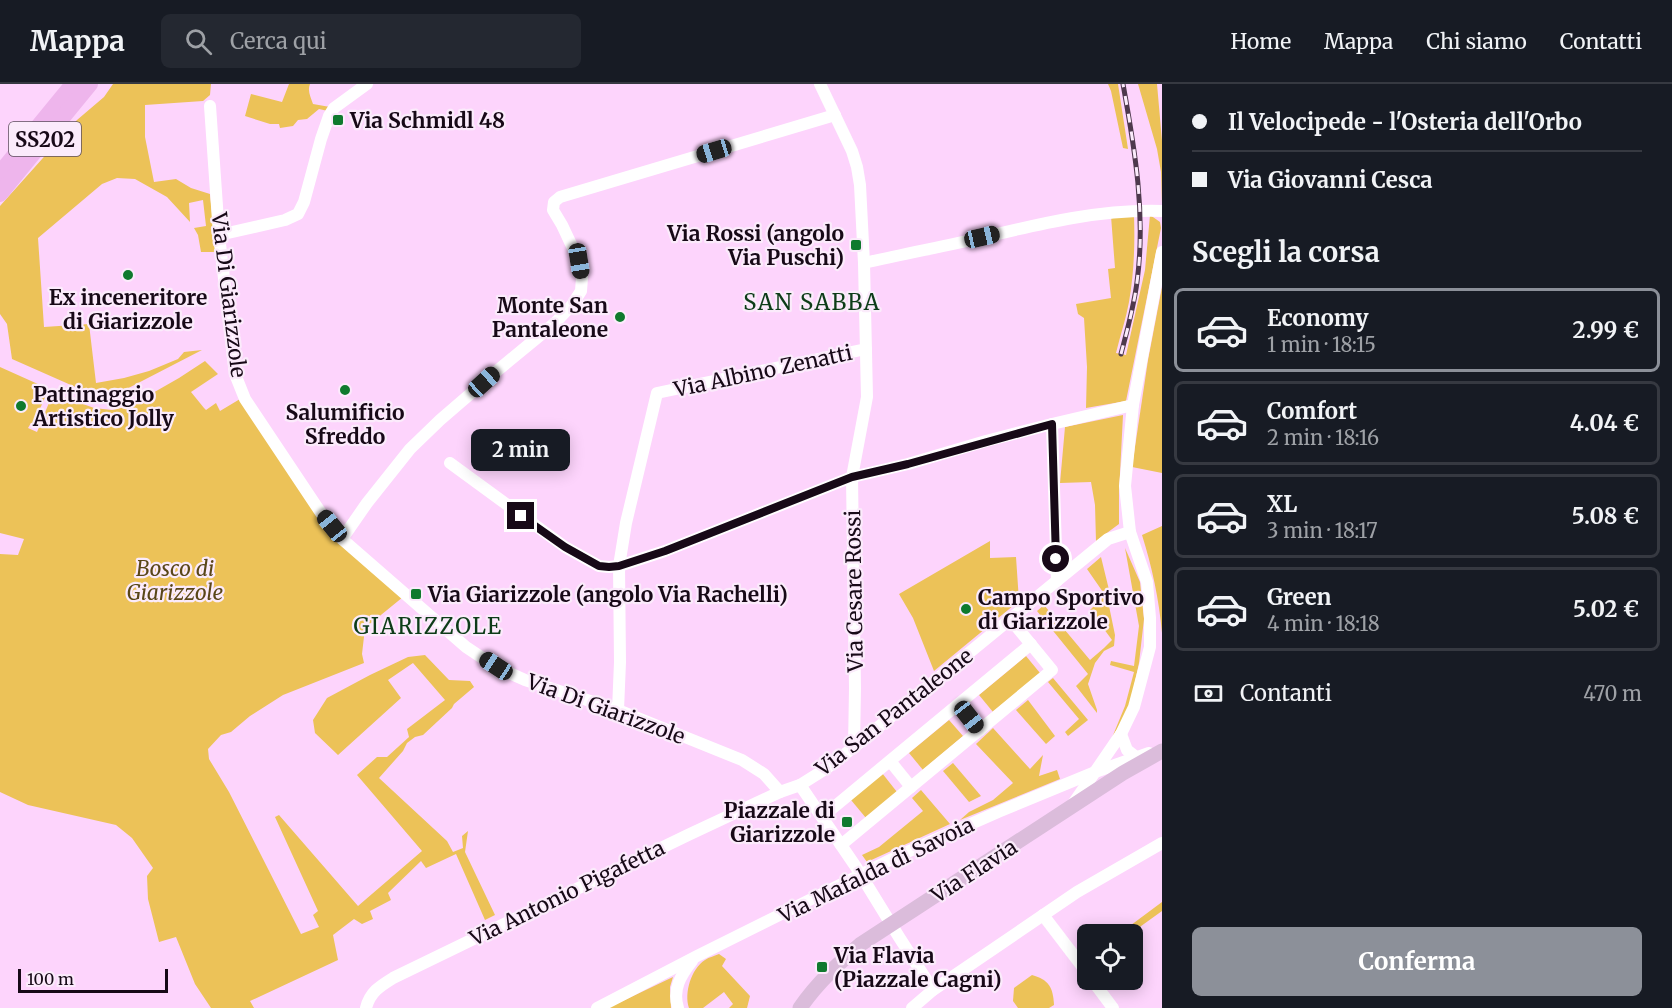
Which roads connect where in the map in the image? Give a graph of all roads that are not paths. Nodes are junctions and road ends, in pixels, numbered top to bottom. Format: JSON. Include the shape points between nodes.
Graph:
{"nodes":[{"id":1,"x":73,"y":84,"type":"edge"},
{"id":2,"x":90,"y":84,"type":"edge"},
{"id":3,"x":367,"y":84,"type":"edge"},
{"id":4,"x":820,"y":84,"type":"edge"},
{"id":5,"x":210,"y":106,"type":"dead end"},
{"id":6,"x":835,"y":115,"type":"junction"},
{"id":7,"x":0,"y":172,"type":"edge"},
{"id":8,"x":0,"y":194,"type":"edge"},
{"id":9,"x":1156,"y":211,"type":"edge"},
{"id":10,"x":219,"y":235,"type":"junction"},
{"id":11,"x":1162,"y":252,"type":"edge"},
{"id":12,"x":864,"y":263,"type":"junction"},
{"id":13,"x":866,"y":349,"type":"junction"},
{"id":14,"x":1133,"y":405,"type":"junction"},
{"id":15,"x":1052,"y":424,"type":"junction"},
{"id":16,"x":450,"y":463,"type":"dead end"},
{"id":17,"x":852,"y":477,"type":"junction"},
{"id":18,"x":1130,"y":532,"type":"junction"},
{"id":19,"x":342,"y":539,"type":"junction"},
{"id":20,"x":619,"y":566,"type":"junction"},
{"id":21,"x":1057,"y":581,"type":"junction"},
{"id":22,"x":1011,"y":620,"type":"junction"},
{"id":23,"x":1031,"y":644,"type":"junction"},
{"id":24,"x":959,"y":704,"type":"junction"},
{"id":25,"x":618,"y":710,"type":"junction"},
{"id":26,"x":980,"y":730,"type":"junction"},
{"id":27,"x":1121,"y":734,"type":"junction"},
{"id":28,"x":854,"y":747,"type":"junction"},
{"id":29,"x":1162,"y":751,"type":"edge"},
{"id":30,"x":1136,"y":757,"type":"junction"},
{"id":31,"x":890,"y":761,"type":"junction"},
{"id":32,"x":1095,"y":772,"type":"junction"},
{"id":33,"x":800,"y":785,"type":"junction"},
{"id":34,"x":911,"y":787,"type":"junction"},
{"id":35,"x":780,"y":792,"type":"junction"},
{"id":36,"x":1070,"y":808,"type":"junction"},
{"id":37,"x":822,"y":817,"type":"junction"},
{"id":38,"x":1162,"y":843,"type":"edge"},
{"id":39,"x":841,"y":845,"type":"junction"},
{"id":40,"x":1043,"y":915,"type":"junction"},
{"id":41,"x":697,"y":956,"type":"junction"},
{"id":42,"x":1077,"y":960,"type":"edge"},
{"id":43,"x":933,"y":990,"type":"junction"},
{"id":44,"x":1100,"y":990,"type":"edge"},
{"id":45,"x":366,"y":1008,"type":"edge"},
{"id":46,"x":597,"y":1008,"type":"edge"},
{"id":47,"x":678,"y":1008,"type":"edge"},
{"id":48,"x":800,"y":1008,"type":"edge"},
{"id":49,"x":912,"y":1008,"type":"edge"},
{"id":50,"x":1113,"y":1008,"type":"edge"}],
"edges":[{"from":1,"to":7,"type":"highway","number":"SS202"},
{"from":2,"to":8,"type":"highway","number":"SS202"},
{"from":3,"to":10,"type":"street","via":[[329,116],[298,214]]},
{"from":4,"to":6,"type":"street","name":"Via Cesare Rossi"},
{"from":5,"to":10,"type":"street","name":"Via Di Giarizzole"},
{"from":6,"to":12,"type":"street","name":"Via Cesare Rossi","via":[[857,167]]},
{"from":6,"to":19,"type":"street","via":[[560,197],[554,202],[553,210],[579,261],[581,291],[555,323],[410,449]]},
{"from":9,"to":12,"type":"street","via":[[1098,213]]},
{"from":10,"to":19,"type":"street","name":"Via Di Giarizzole","via":[[235,374],[245,399]]},
{"from":11,"to":14,"type":"street"},
{"from":12,"to":13,"type":"street","name":"Via Cesare Rossi"},
{"from":13,"to":17,"type":"street","name":"Via Cesare Rossi","via":[[867,397]]},
{"from":13,"to":20,"type":"street","name":"Via Albino Zenatti","via":[[657,393]]},
{"from":14,"to":15,"type":"street"},
{"from":14,"to":18,"type":"street","via":[[1125,486]]},
{"from":15,"to":17,"type":"street"},
{"from":15,"to":21,"type":"street"},
{"from":16,"to":20,"type":"street","via":[[583,558],[599,566]]},
{"from":17,"to":20,"type":"street"},
{"from":17,"to":28,"type":"street","name":"Via Cesare Rossi"},
{"from":18,"to":21,"type":"street","name":"Via San Pantaleone","via":[[1108,539]]},
{"from":18,"to":27,"type":"street","via":[[1147,582],[1150,647],[1134,707]]},
{"from":19,"to":25,"type":"street","name":"Via Di Giarizzole","via":[[466,647],[496,666],[525,680]]},
{"from":20,"to":25,"type":"street","name":"Via Albino Zenatti"},
{"from":21,"to":22,"type":"street","name":"Via San Pantaleone"},
{"from":22,"to":23,"type":"street"},
{"from":22,"to":28,"type":"street","name":"Via San Pantaleone"},
{"from":23,"to":24,"type":"street"},
{"from":23,"to":26,"type":"street","via":[[1052,670]]},
{"from":24,"to":26,"type":"street"},
{"from":24,"to":31,"type":"street"},
{"from":25,"to":35,"type":"street","name":"Via Di Giarizzole","via":[[742,760],[764,774]]},
{"from":26,"to":34,"type":"street"},
{"from":27,"to":30,"type":"street","via":[[1127,750]]},
{"from":27,"to":32,"type":"street"},
{"from":28,"to":33,"type":"street","name":"Via San Pantaleone"},
{"from":29,"to":30,"type":"street","name":"Via Mafalda di Savoia"},
{"from":29,"to":36,"type":"main road","name":"Via Flavia"},
{"from":30,"to":32,"type":"street","name":"Via Mafalda di Savoia"},
{"from":31,"to":34,"type":"street"},
{"from":31,"to":37,"type":"street"},
{"from":32,"to":36,"type":"street"},
{"from":32,"to":41,"type":"street","name":"Via Mafalda di Savoia","via":[[898,856]]},
{"from":33,"to":35,"type":"street"},
{"from":33,"to":37,"type":"street"},
{"from":34,"to":39,"type":"street"},
{"from":35,"to":45,"type":"street","name":"Via Antonio Pigafetta","via":[[393,978],[368,998]]},
{"from":36,"to":48,"type":"main road","name":"Via Flavia","via":[[861,944]]},
{"from":37,"to":39,"type":"street"},
{"from":38,"to":40,"type":"street"},
{"from":39,"to":43,"type":"street"},
{"from":40,"to":42,"type":"street"},
{"from":40,"to":43,"type":"street"},
{"from":41,"to":46,"type":"street","name":"Via Mafalda di Savoia"},
{"from":41,"to":47,"type":"street","via":[[677,986]]},
{"from":43,"to":49,"type":"street"},
{"from":44,"to":50,"type":"street"}]}
